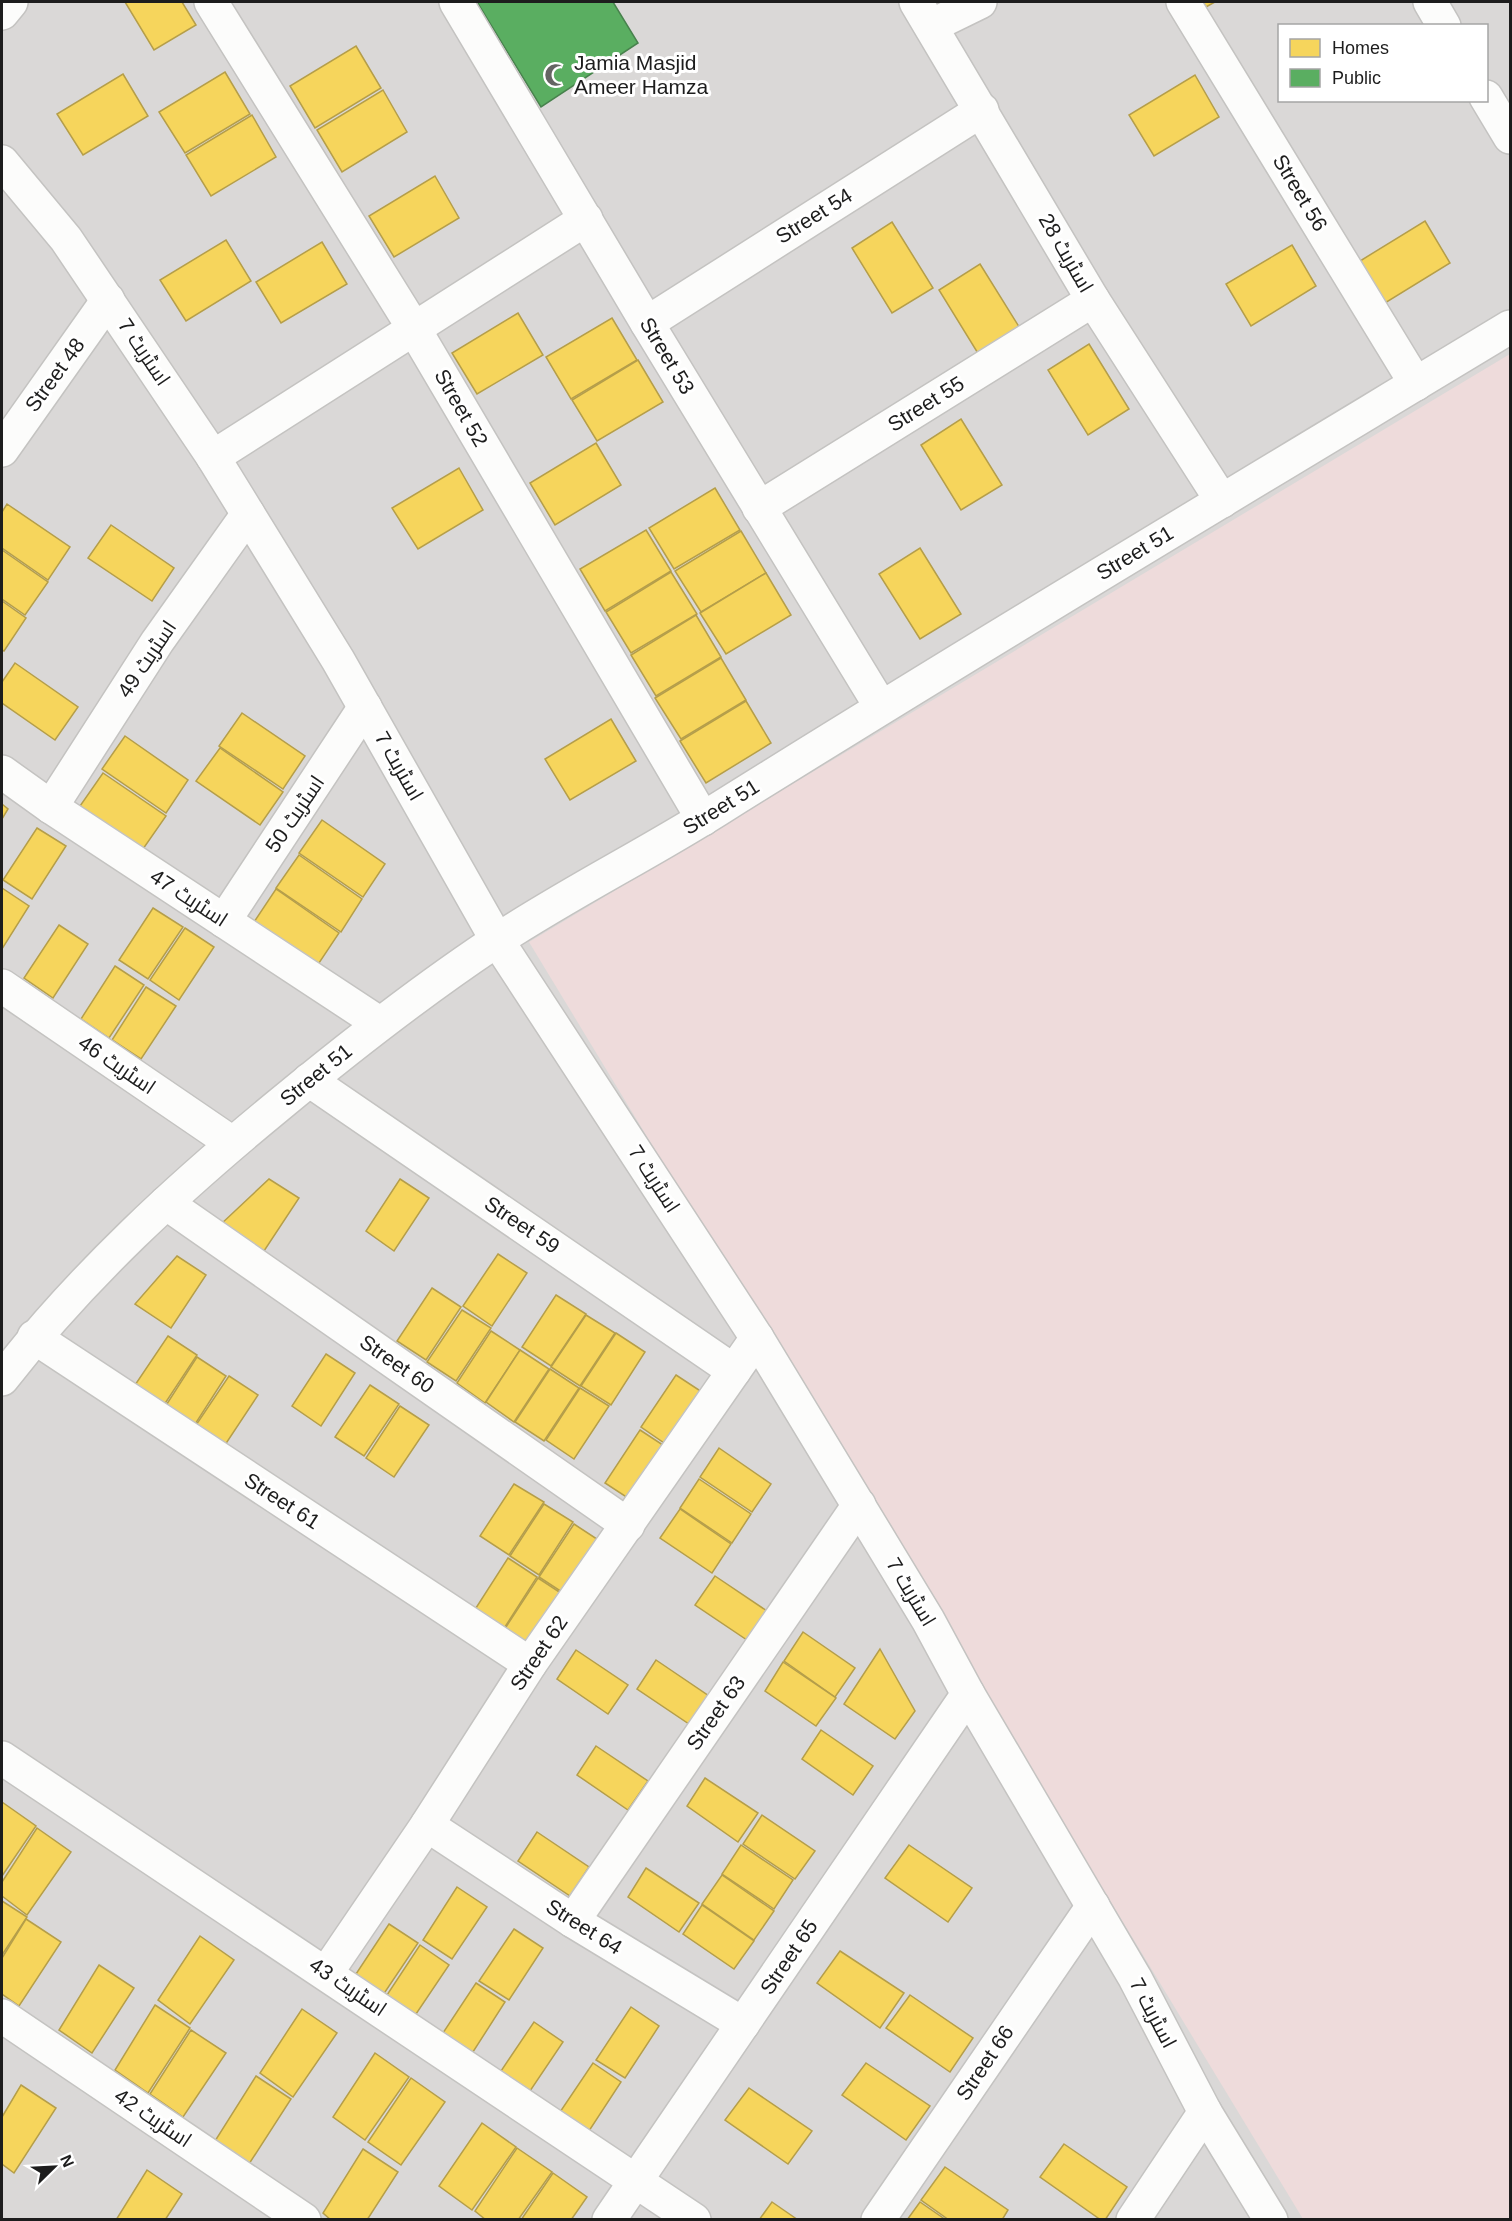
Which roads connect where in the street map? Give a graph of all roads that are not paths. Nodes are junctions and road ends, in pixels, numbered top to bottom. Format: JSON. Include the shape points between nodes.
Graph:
{"nodes":[{"id":1,"x":12,"y":2,"type":"edge"},
{"id":2,"x":211,"y":2,"type":"edge"},
{"id":3,"x":456,"y":2,"type":"edge"},
{"id":4,"x":980,"y":2,"type":"edge"},
{"id":5,"x":1183,"y":2,"type":"edge"},
{"id":6,"x":1430,"y":2,"type":"edge"},
{"id":7,"x":2,"y":13,"type":"edge"},
{"id":8,"x":924,"y":14,"type":"edge"},
{"id":9,"x":1443,"y":24,"type":"edge"},
{"id":10,"x":1488,"y":100,"type":"edge"},
{"id":11,"x":982,"y":110,"type":"junction"},
{"id":12,"x":1510,"y":138,"type":"edge"},
{"id":13,"x":2,"y":162,"type":"edge"},
{"id":14,"x":586,"y":219,"type":"junction"},
{"id":15,"x":108,"y":300,"type":"junction"},
{"id":16,"x":1093,"y":300,"type":"junction"},
{"id":17,"x":647,"y":323,"type":"junction"},
{"id":18,"x":413,"y":327,"type":"junction"},
{"id":19,"x":1510,"y":327,"type":"edge"},
{"id":20,"x":1416,"y":384,"type":"junction"},
{"id":21,"x":2,"y":450,"type":"edge"},
{"id":22,"x":213,"y":457,"type":"junction"},
{"id":23,"x":1222,"y":501,"type":"junction"},
{"id":24,"x":759,"y":508,"type":"junction"},
{"id":25,"x":248,"y":514,"type":"junction"},
{"id":26,"x":365,"y":707,"type":"junction"},
{"id":27,"x":881,"y":707,"type":"junction"},
{"id":28,"x":2,"y":771,"type":"edge"},
{"id":29,"x":51,"y":807,"type":"junction"},
{"id":30,"x":703,"y":819,"type":"junction"},
{"id":31,"x":224,"y":921,"type":"junction"},
{"id":32,"x":497,"y":940,"type":"junction"},
{"id":33,"x":2,"y":987,"type":"edge"},
{"id":34,"x":379,"y":1023,"type":"junction"},
{"id":35,"x":309,"y":1080,"type":"junction"},
{"id":36,"x":232,"y":1143,"type":"junction"},
{"id":37,"x":166,"y":1203,"type":"junction"},
{"id":38,"x":34,"y":1337,"type":"junction"},
{"id":39,"x":757,"y":1338,"type":"junction"},
{"id":40,"x":734,"y":1371,"type":"junction"},
{"id":41,"x":2,"y":1379,"type":"edge"},
{"id":42,"x":859,"y":1505,"type":"junction"},
{"id":43,"x":628,"y":1524,"type":"junction"},
{"id":44,"x":530,"y":1664,"type":"junction"},
{"id":45,"x":968,"y":1694,"type":"junction"},
{"id":46,"x":2,"y":1758,"type":"edge"},
{"id":47,"x":427,"y":1825,"type":"junction"},
{"id":48,"x":1093,"y":1906,"type":"junction"},
{"id":49,"x":573,"y":1921,"type":"junction"},
{"id":50,"x":327,"y":1972,"type":"junction"},
{"id":51,"x":2,"y":2016,"type":"edge"},
{"id":52,"x":743,"y":2024,"type":"junction"},
{"id":53,"x":1205,"y":2112,"type":"junction"},
{"id":54,"x":635,"y":2181,"type":"junction"},
{"id":55,"x":304,"y":2220,"type":"edge"},
{"id":56,"x":609,"y":2220,"type":"edge"},
{"id":57,"x":694,"y":2220,"type":"edge"},
{"id":58,"x":878,"y":2220,"type":"edge"},
{"id":59,"x":1133,"y":2220,"type":"edge"},
{"id":60,"x":1271,"y":2220,"type":"edge"}],
"edges":[{"from":1,"to":7,"type":"street"},
{"from":2,"to":18,"type":"street","name":"Street 52"},
{"from":3,"to":14,"type":"street","name":"Street 53"},
{"from":4,"to":8,"type":"street"},
{"from":5,"to":20,"type":"street","name":"Street 56"},
{"from":6,"to":9,"type":"street"},
{"from":8,"to":11,"type":"street","name":"اسٹریٹ 28"},
{"from":10,"to":12,"type":"street"},
{"from":11,"to":16,"type":"street","name":"اسٹریٹ 28"},
{"from":11,"to":17,"type":"street","name":"Street 54"},
{"from":13,"to":15,"type":"street","name":"اسٹریٹ 7","via":[[66,239]]},
{"from":14,"to":17,"type":"street","name":"Street 53"},
{"from":14,"to":18,"type":"street"},
{"from":15,"to":21,"type":"street","name":"Street 48"},
{"from":15,"to":22,"type":"street","name":"اسٹریٹ 7"},
{"from":16,"to":23,"type":"street","name":"اسٹریٹ 28"},
{"from":16,"to":24,"type":"street","name":"Street 55"},
{"from":17,"to":24,"type":"street","name":"Street 53"},
{"from":18,"to":22,"type":"street"},
{"from":18,"to":30,"type":"street","name":"Street 52"},
{"from":19,"to":20,"type":"street","name":"Street 51"},
{"from":20,"to":23,"type":"street","name":"Street 51"},
{"from":22,"to":25,"type":"street","name":"اسٹریٹ 7"},
{"from":23,"to":27,"type":"street","name":"Street 51"},
{"from":24,"to":27,"type":"street","name":"Street 53"},
{"from":25,"to":26,"type":"street","name":"اسٹریٹ 7"},
{"from":25,"to":29,"type":"street","name":"اسٹریٹ 49","via":[[157,642]]},
{"from":26,"to":31,"type":"street","name":"اسٹریٹ 50"},
{"from":26,"to":32,"type":"street","name":"اسٹریٹ 7"},
{"from":27,"to":30,"type":"street","name":"Street 51"},
{"from":28,"to":29,"type":"street","name":"اسٹریٹ 47"},
{"from":29,"to":31,"type":"street","name":"اسٹریٹ 47"},
{"from":30,"to":32,"type":"street","name":"Street 51"},
{"from":31,"to":34,"type":"street","name":"اسٹریٹ 47"},
{"from":32,"to":34,"type":"street","name":"Street 51"},
{"from":32,"to":39,"type":"street","name":"اسٹریٹ 7"},
{"from":33,"to":36,"type":"street","name":"اسٹریٹ 46"},
{"from":34,"to":35,"type":"street","name":"Street 51"},
{"from":35,"to":36,"type":"street","name":"Street 51"},
{"from":35,"to":40,"type":"street","name":"Street 59"},
{"from":36,"to":37,"type":"street","name":"Street 51"},
{"from":37,"to":38,"type":"street","name":"Street 51","via":[[99,1266]]},
{"from":37,"to":43,"type":"street","name":"Street 60"},
{"from":38,"to":41,"type":"street","name":"Street 51"},
{"from":38,"to":44,"type":"street","name":"Street 61"},
{"from":39,"to":40,"type":"street","name":"Street 62"},
{"from":39,"to":42,"type":"street","name":"اسٹریٹ 7"},
{"from":40,"to":43,"type":"street","name":"Street 62"},
{"from":42,"to":45,"type":"street","name":"اسٹریٹ 7"},
{"from":42,"to":49,"type":"street","name":"Street 63"},
{"from":43,"to":44,"type":"street","name":"Street 62"},
{"from":44,"to":47,"type":"street","name":"Street 62"},
{"from":45,"to":48,"type":"street","name":"اسٹریٹ 7"},
{"from":45,"to":52,"type":"street","name":"Street 65"},
{"from":46,"to":50,"type":"street","name":"اسٹریٹ 43"},
{"from":47,"to":49,"type":"street","name":"Street 64"},
{"from":47,"to":50,"type":"street","name":"Street 62"},
{"from":48,"to":53,"type":"street","name":"اسٹریٹ 7","via":[[1136,1978]]},
{"from":48,"to":58,"type":"street","name":"Street 66"},
{"from":49,"to":52,"type":"street","name":"Street 64"},
{"from":50,"to":54,"type":"street","name":"اسٹریٹ 43"},
{"from":51,"to":55,"type":"street","name":"اسٹریٹ 42"},
{"from":52,"to":54,"type":"street","name":"Street 65"},
{"from":53,"to":59,"type":"street"},
{"from":53,"to":60,"type":"street","name":"اسٹریٹ 7"},
{"from":54,"to":56,"type":"street","name":"Street 65"},
{"from":54,"to":57,"type":"street","name":"اسٹریٹ 43"}]}
